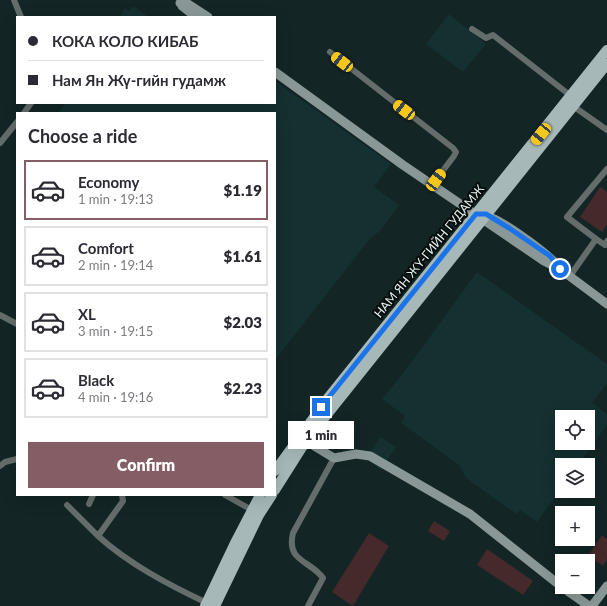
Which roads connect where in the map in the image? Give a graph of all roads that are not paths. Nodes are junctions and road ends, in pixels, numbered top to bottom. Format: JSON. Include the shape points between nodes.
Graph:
{"nodes":[{"id":1,"x":14,"y":0,"type":"edge"},
{"id":2,"x":177,"y":1,"type":"edge"},
{"id":3,"x":21,"y":16,"type":"edge"},
{"id":4,"x":195,"y":16,"type":"edge"},
{"id":5,"x":206,"y":16,"type":"edge"},
{"id":6,"x":472,"y":29,"type":"dead end"},
{"id":7,"x":607,"y":50,"type":"edge"},
{"id":8,"x":330,"y":52,"type":"dead end"},
{"id":9,"x":607,"y":64,"type":"edge"},
{"id":10,"x":276,"y":73,"type":"edge"},
{"id":11,"x":572,"y":101,"type":"junction"},
{"id":12,"x":31,"y":104,"type":"edge"},
{"id":13,"x":25,"y":112,"type":"edge"},
{"id":14,"x":16,"y":123,"type":"edge"},
{"id":15,"x":607,"y":130,"type":"edge"},
{"id":16,"x":0,"y":142,"type":"edge"},
{"id":17,"x":607,"y":169,"type":"edge"},
{"id":18,"x":432,"y":185,"type":"junction"},
{"id":19,"x":481,"y":216,"type":"junction"},
{"id":20,"x":596,"y":239,"type":"junction"},
{"id":21,"x":607,"y":241,"type":"edge"},
{"id":22,"x":570,"y":276,"type":"junction"},
{"id":23,"x":607,"y":304,"type":"edge"},
{"id":24,"x":0,"y":315,"type":"edge"},
{"id":25,"x":16,"y":323,"type":"edge"},
{"id":26,"x":306,"y":441,"type":"junction"},
{"id":27,"x":334,"y":458,"type":"junction"},
{"id":28,"x":16,"y":459,"type":"edge"},
{"id":29,"x":0,"y":466,"type":"edge"},
{"id":30,"x":276,"y":470,"type":"edge"},
{"id":31,"x":276,"y":488,"type":"edge"},
{"id":32,"x":93,"y":496,"type":"edge"},
{"id":33,"x":122,"y":496,"type":"edge"},
{"id":34,"x":227,"y":496,"type":"edge"},
{"id":35,"x":259,"y":496,"type":"edge"},
{"id":36,"x":271,"y":496,"type":"edge"},
{"id":37,"x":89,"y":504,"type":"dead end"},
{"id":38,"x":67,"y":505,"type":"dead end"},
{"id":39,"x":252,"y":510,"type":"junction"},
{"id":40,"x":98,"y":536,"type":"junction"},
{"id":41,"x":555,"y":581,"type":"edge"},
{"id":42,"x":607,"y":586,"type":"edge"},
{"id":43,"x":572,"y":594,"type":"edge"},
{"id":44,"x":212,"y":605,"type":"edge"},
{"id":45,"x":308,"y":606,"type":"edge"},
{"id":46,"x":589,"y":606,"type":"edge"},
{"id":47,"x":592,"y":606,"type":"edge"}],
"edges":[{"from":1,"to":3,"type":"street"},
{"from":2,"to":4,"type":"street"},
{"from":2,"to":5,"type":"street","via":[[188,4]]},
{"from":6,"to":11,"type":"street","via":[[486,38],[492,35]]},
{"from":7,"to":11,"type":"main road","name":"НАМ ЯН ЖҮ-ГИЙН ГУДАМЖ"},
{"from":8,"to":18,"type":"street","via":[[453,148],[456,152],[454,156]]},
{"from":9,"to":11,"type":"main road","name":"НАМ ЯН ЖҮ-ГИЙН ГУДАМЖ"},
{"from":10,"to":18,"type":"street"},
{"from":11,"to":15,"type":"street"},
{"from":11,"to":19,"type":"main road","name":"НАМ ЯН ЖҮ-ГИЙН ГУДАМЖ"},
{"from":12,"to":13,"type":"street"},
{"from":14,"to":16,"type":"street"},
{"from":17,"to":20,"type":"street","via":[[567,217]]},
{"from":18,"to":19,"type":"street"},
{"from":19,"to":22,"type":"street","via":[[544,261]]},
{"from":19,"to":26,"type":"main road","name":"НАМ ЯН ЖҮ-ГИЙН ГУДАМЖ"},
{"from":19,"to":30,"type":"main road","name":"НАМ ЯН ЖҮ-ГИЙН ГУДАМЖ","via":[[328,398]]},
{"from":20,"to":21,"type":"street","via":[[604,245]]},
{"from":20,"to":22,"type":"street"},
{"from":22,"to":23,"type":"street"},
{"from":24,"to":25,"type":"street"},
{"from":26,"to":27,"type":"street"},
{"from":26,"to":31,"type":"main road","name":"НАМ ЯН ЖҮ-ГИЙН ГУДАМЖ"},
{"from":27,"to":41,"type":"street","via":[[356,454],[370,456],[470,514]]},
{"from":27,"to":45,"type":"street","via":[[293,533],[291,543],[297,557],[323,578]]},
{"from":28,"to":29,"type":"street"},
{"from":32,"to":37,"type":"street"},
{"from":33,"to":40,"type":"street","via":[[123,501]]},
{"from":34,"to":39,"type":"street"},
{"from":35,"to":39,"type":"main road"},
{"from":36,"to":44,"type":"main road"},
{"from":38,"to":40,"type":"street"},
{"from":39,"to":44,"type":"main road"},
{"from":40,"to":44,"type":"street","via":[[114,550]]},
{"from":42,"to":47,"type":"street"},
{"from":43,"to":46,"type":"street"}]}
